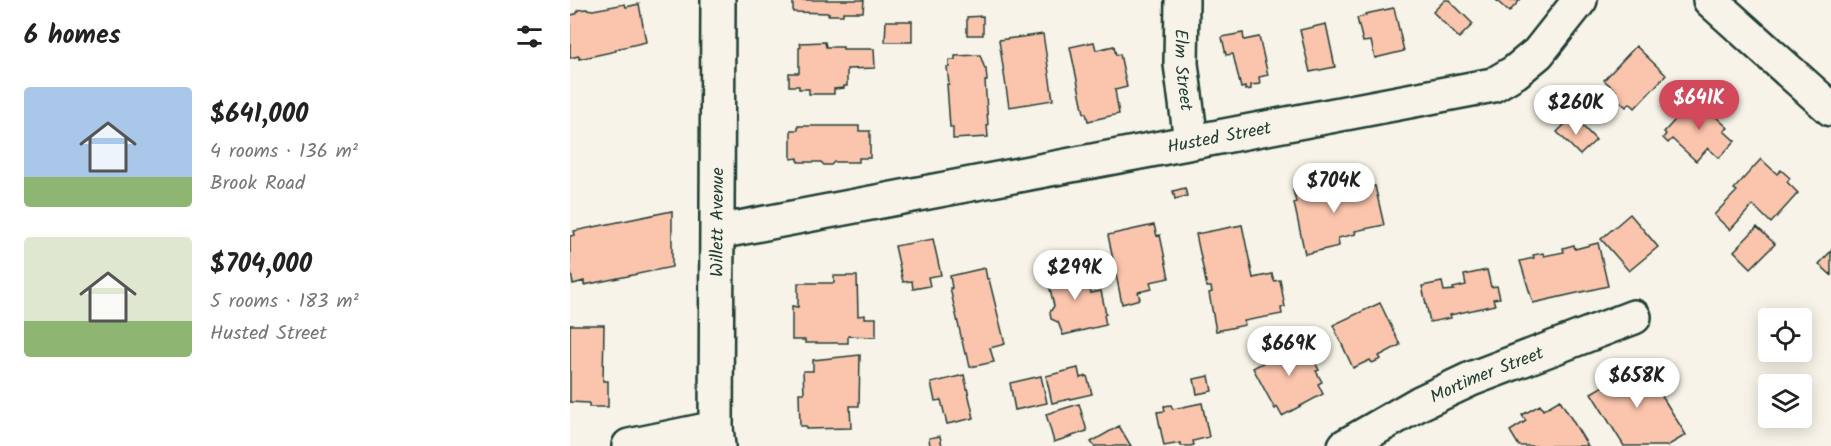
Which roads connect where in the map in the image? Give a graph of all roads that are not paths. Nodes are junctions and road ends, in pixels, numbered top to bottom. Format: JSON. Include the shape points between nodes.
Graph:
{"nodes":[{"id":1,"x":718,"y":0,"type":"edge"},
{"id":2,"x":1182,"y":0,"type":"edge"},
{"id":3,"x":1580,"y":0,"type":"edge"},
{"id":4,"x":1710,"y":0,"type":"edge"},
{"id":5,"x":1831,"y":109,"type":"edge"},
{"id":6,"x":1191,"y":141,"type":"junction"},
{"id":7,"x":718,"y":231,"type":"junction"},
{"id":8,"x":1634,"y":317,"type":"dead end"},
{"id":9,"x":717,"y":437,"type":"edge"},
{"id":10,"x":629,"y":446,"type":"edge"},
{"id":11,"x":1345,"y":446,"type":"edge"}],
"edges":[{"from":1,"to":7,"type":"street","name":"Willett Avenue"},
{"from":2,"to":6,"type":"street","name":"Elm Street","via":[[1181,64]]},
{"from":3,"to":6,"type":"street","name":"Husted Street","via":[[1538,53],[1493,84]]},
{"from":4,"to":5,"type":"street"},
{"from":6,"to":7,"type":"street","name":"Husted Street"},
{"from":7,"to":9,"type":"street","name":"Willett Avenue"},
{"from":8,"to":11,"type":"street","name":"Mortimer Street","via":[[1471,379]]},
{"from":9,"to":10,"type":"street"}]}
